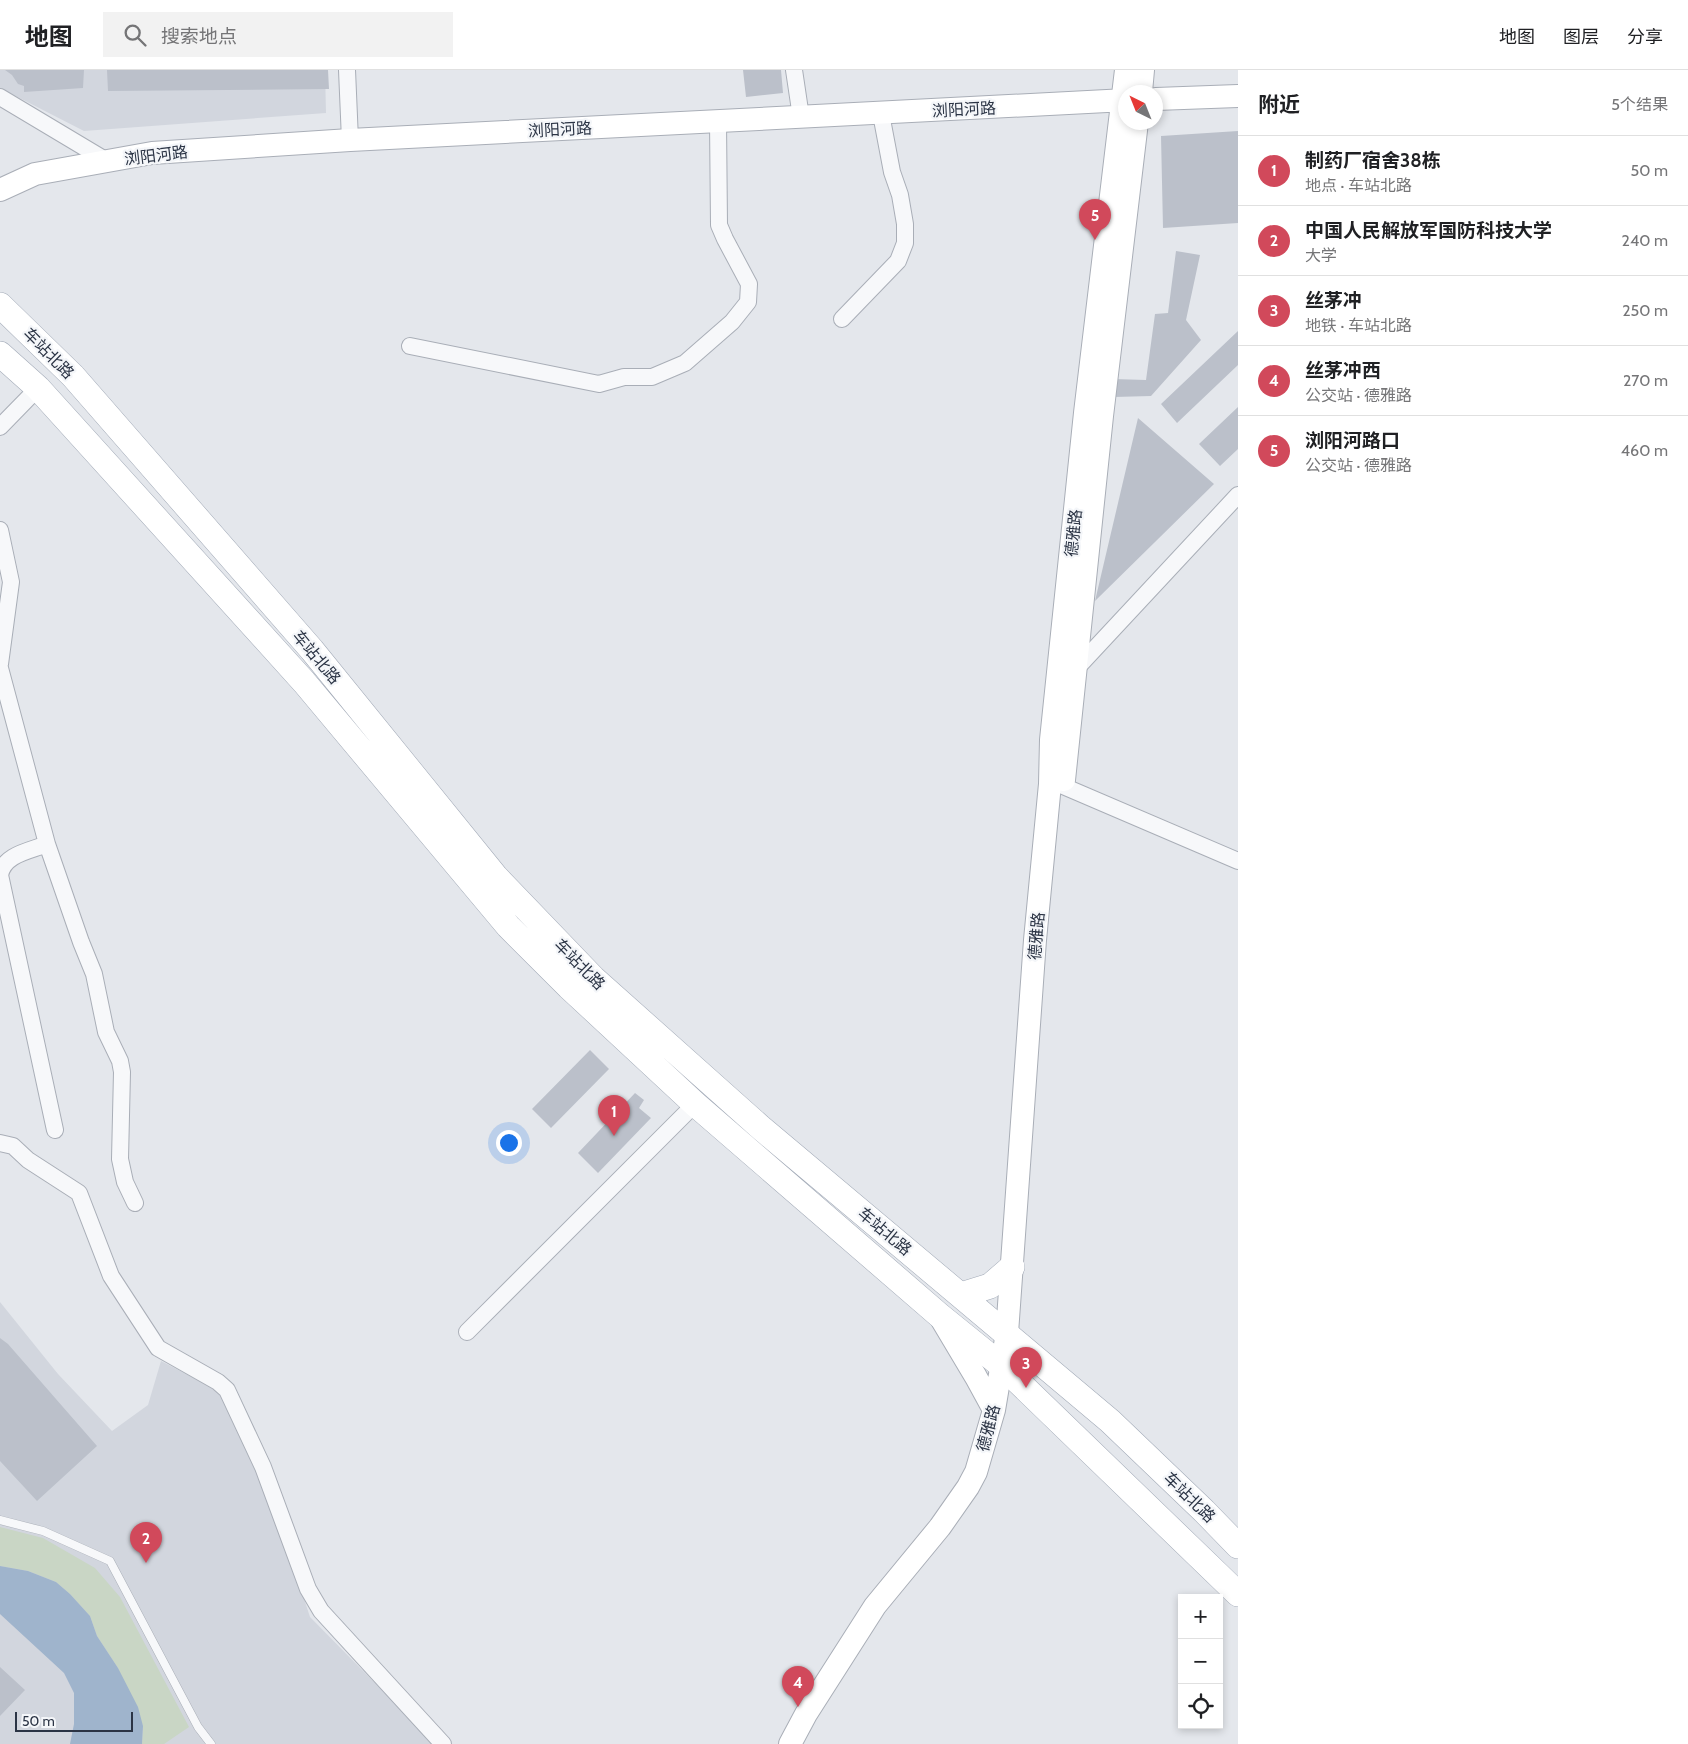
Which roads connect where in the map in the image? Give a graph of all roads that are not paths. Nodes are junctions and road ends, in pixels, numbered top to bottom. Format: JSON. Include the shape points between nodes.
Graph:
{"nodes":[{"id":1,"x":347,"y":70,"type":"edge"},
{"id":2,"x":794,"y":70,"type":"edge"},
{"id":3,"x":1126,"y":70,"type":"edge"},
{"id":4,"x":1143,"y":70,"type":"edge"},
{"id":5,"x":1128,"y":85,"type":"edge"},
{"id":6,"x":1136,"y":85,"type":"edge"},
{"id":7,"x":1238,"y":96,"type":"edge"},
{"id":8,"x":0,"y":97,"type":"edge"},
{"id":9,"x":1118,"y":99,"type":"edge"},
{"id":10,"x":1163,"y":99,"type":"edge"},
{"id":11,"x":881,"y":114,"type":"junction"},
{"id":12,"x":801,"y":118,"type":"junction"},
{"id":13,"x":718,"y":122,"type":"junction"},
{"id":14,"x":1125,"y":130,"type":"edge"},
{"id":15,"x":1136,"y":130,"type":"edge"},
{"id":16,"x":350,"y":140,"type":"junction"},
{"id":17,"x":107,"y":161,"type":"junction"},
{"id":18,"x":0,"y":190,"type":"edge"},
{"id":19,"x":0,"y":305,"type":"edge"},
{"id":20,"x":842,"y":319,"type":"dead end"},
{"id":21,"x":410,"y":346,"type":"dead end"},
{"id":22,"x":0,"y":354,"type":"edge"},
{"id":23,"x":38,"y":388,"type":"junction"},
{"id":24,"x":0,"y":427,"type":"edge"},
{"id":25,"x":1238,"y":496,"type":"edge"},
{"id":26,"x":0,"y":530,"type":"edge"},
{"id":27,"x":0,"y":666,"type":"edge"},
{"id":28,"x":1074,"y":671,"type":"junction"},
{"id":29,"x":1063,"y":786,"type":"junction"},
{"id":30,"x":47,"y":844,"type":"junction"},
{"id":31,"x":1238,"y":862,"type":"edge"},
{"id":32,"x":1,"y":867,"type":"edge"},
{"id":33,"x":695,"y":1104,"type":"junction"},
{"id":34,"x":55,"y":1130,"type":"dead end"},
{"id":35,"x":0,"y":1143,"type":"edge"},
{"id":36,"x":135,"y":1203,"type":"dead end"},
{"id":37,"x":1012,"y":1267,"type":"junction"},
{"id":38,"x":961,"y":1295,"type":"junction"},
{"id":39,"x":938,"y":1315,"type":"junction"},
{"id":40,"x":468,"y":1332,"type":"dead end"},
{"id":41,"x":1014,"y":1339,"type":"junction"},
{"id":42,"x":1008,"y":1372,"type":"junction"},
{"id":43,"x":994,"y":1410,"type":"junction"},
{"id":44,"x":0,"y":1520,"type":"edge"},
{"id":45,"x":1238,"y":1546,"type":"edge"},
{"id":46,"x":1238,"y":1594,"type":"edge"},
{"id":47,"x":211,"y":1744,"type":"edge"},
{"id":48,"x":443,"y":1744,"type":"edge"},
{"id":49,"x":790,"y":1744,"type":"edge"},
{"id":50,"x":800,"y":1744,"type":"edge"}],
"edges":[{"from":1,"to":16,"type":"street"},
{"from":2,"to":12,"type":"street"},
{"from":3,"to":5,"type":"street","name":"德雅路"},
{"from":4,"to":6,"type":"street"},
{"from":7,"to":10,"type":"street"},
{"from":8,"to":17,"type":"street"},
{"from":9,"to":11,"type":"street","name":"浏阳河路"},
{"from":11,"to":12,"type":"street","name":"浏阳河路"},
{"from":11,"to":20,"type":"street","via":[[892,172],[900,195],[905,243],[898,261]]},
{"from":12,"to":13,"type":"street","name":"浏阳河路"},
{"from":13,"to":16,"type":"street","name":"浏阳河路"},
{"from":13,"to":21,"type":"street","via":[[720,225],[750,284],[748,302],[732,322],[685,363],[652,377],[624,377],[599,384]]},
{"from":14,"to":37,"type":"street","name":"德雅路","via":[[1085,413],[1051,740]]},
{"from":15,"to":28,"type":"street","name":"德雅路"},
{"from":16,"to":17,"type":"street","name":"浏阳河路","via":[[152,153]]},
{"from":17,"to":18,"type":"street","name":"浏阳河路","via":[[35,174]]},
{"from":19,"to":38,"type":"main road","name":"车站北路","via":[[73,376],[312,650],[496,877],[593,978],[760,1127]]},
{"from":22,"to":23,"type":"main road","name":"车站北路"},
{"from":23,"to":24,"type":"street"},
{"from":23,"to":33,"type":"main road","name":"车站北路","via":[[304,682],[508,926]]},
{"from":25,"to":28,"type":"street"},
{"from":26,"to":27,"type":"street","via":[[11,582]]},
{"from":27,"to":30,"type":"street"},
{"from":28,"to":29,"type":"street","name":"德雅路"},
{"from":29,"to":31,"type":"street"},
{"from":29,"to":41,"type":"street","name":"德雅路"},
{"from":30,"to":32,"type":"street","via":[[11,858]]},
{"from":30,"to":36,"type":"street","via":[[94,974],[106,1032],[120,1061],[120,1159],[124,1182]]},
{"from":32,"to":34,"type":"street","via":[[0,881]]},
{"from":33,"to":39,"type":"main road","name":"车站北路"},
{"from":33,"to":40,"type":"street"},
{"from":35,"to":48,"type":"street","via":[[12,1146],[79,1193],[111,1276],[158,1348],[227,1390],[263,1467],[308,1589],[321,1611]]},
{"from":37,"to":38,"type":"main road","via":[[990,1286]]},
{"from":37,"to":41,"type":"street","name":"德雅路"},
{"from":38,"to":41,"type":"main road","name":"车站北路"},
{"from":39,"to":42,"type":"main road","name":"车站北路"},
{"from":39,"to":43,"type":"street"},
{"from":41,"to":42,"type":"street","name":"德雅路"},
{"from":41,"to":45,"type":"main road","name":"车站北路","via":[[1110,1421]]},
{"from":42,"to":43,"type":"street","name":"德雅路"},
{"from":42,"to":46,"type":"main road","name":"车站北路"},
{"from":42,"to":50,"type":"street","name":"德雅路","via":[[1000,1426],[976,1491],[946,1533],[881,1611]]},
{"from":43,"to":49,"type":"street","name":"德雅路","via":[[976,1472],[968,1487],[940,1527],[875,1606]]},
{"from":44,"to":47,"type":"lane","via":[[43,1531],[110,1561],[198,1727]]}]}
